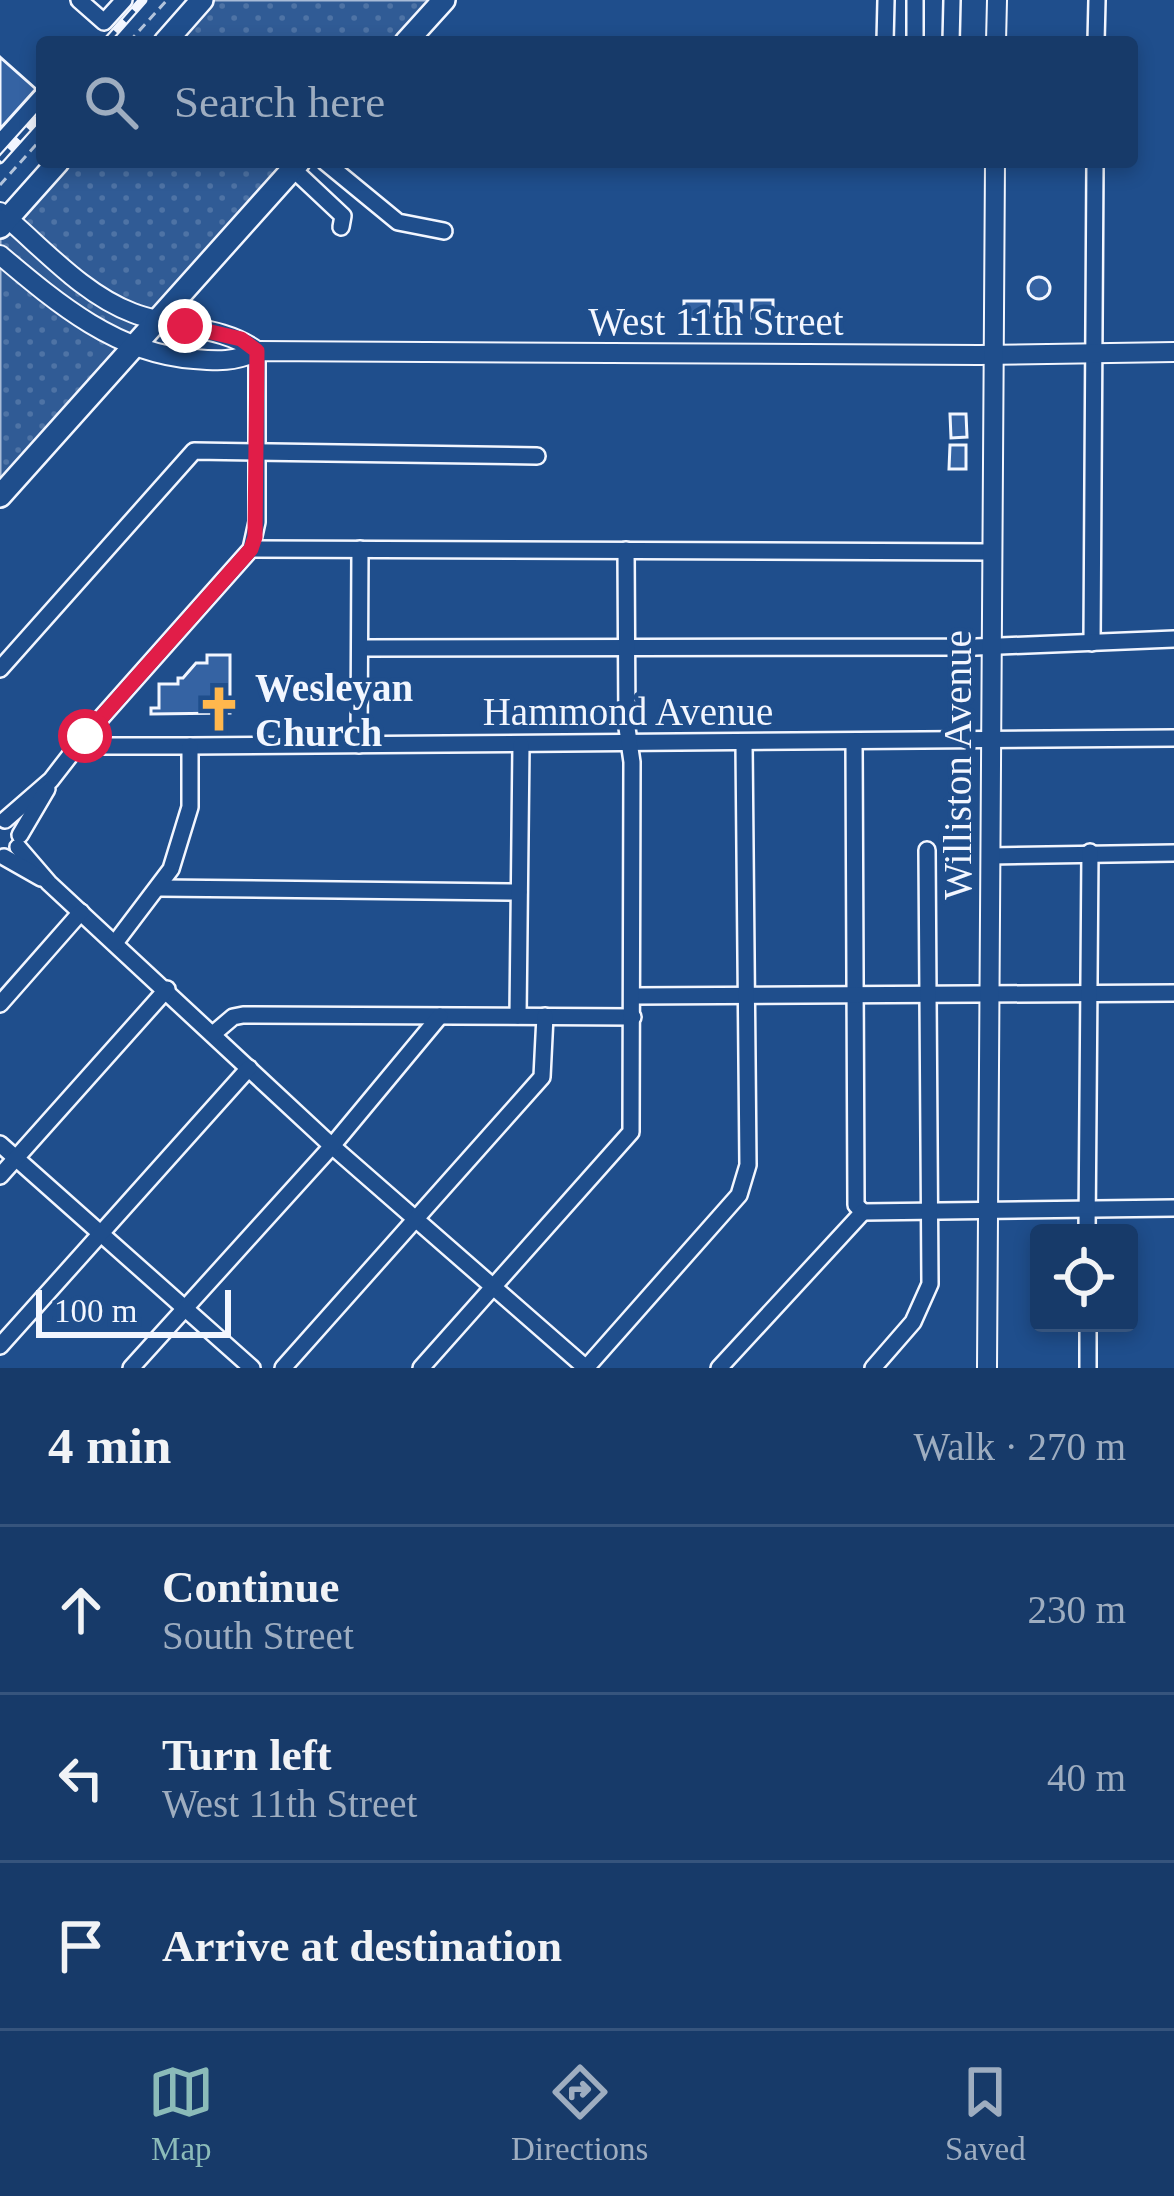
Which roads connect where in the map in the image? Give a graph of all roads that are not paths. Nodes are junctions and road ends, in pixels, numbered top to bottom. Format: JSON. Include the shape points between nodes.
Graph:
{"nodes":[{"id":1,"x":79,"y":0,"type":"edge"},
{"id":2,"x":124,"y":0,"type":"edge"},
{"id":3,"x":202,"y":0,"type":"edge"},
{"id":4,"x":444,"y":0,"type":"edge"},
{"id":5,"x":886,"y":0,"type":"edge"},
{"id":6,"x":915,"y":0,"type":"edge"},
{"id":7,"x":952,"y":0,"type":"edge"},
{"id":8,"x":997,"y":0,"type":"edge"},
{"id":9,"x":1096,"y":0,"type":"edge"},
{"id":10,"x":170,"y":36,"type":"edge"},
{"id":11,"x":411,"y":36,"type":"edge"},
{"id":12,"x":885,"y":36,"type":"edge"},
{"id":13,"x":915,"y":36,"type":"edge"},
{"id":14,"x":952,"y":36,"type":"edge"},
{"id":15,"x":996,"y":36,"type":"edge"},
{"id":16,"x":1096,"y":36,"type":"edge"},
{"id":17,"x":52,"y":168,"type":"edge"},
{"id":18,"x":293,"y":168,"type":"edge"},
{"id":19,"x":299,"y":168,"type":"edge"},
{"id":20,"x":332,"y":168,"type":"edge"},
{"id":21,"x":995,"y":168,"type":"edge"},
{"id":22,"x":1095,"y":168,"type":"edge"},
{"id":23,"x":2,"y":219,"type":"edge"},
{"id":24,"x":341,"y":227,"type":"dead end"},
{"id":25,"x":444,"y":231,"type":"dead end"},
{"id":26,"x":0,"y":255,"type":"edge"},
{"id":27,"x":159,"y":319,"type":"junction"},
{"id":28,"x":133,"y":347,"type":"junction"},
{"id":29,"x":257,"y":351,"type":"junction"},
{"id":30,"x":1174,"y":352,"type":"edge"},
{"id":31,"x":1092,"y":354,"type":"junction"},
{"id":32,"x":993,"y":356,"type":"junction"},
{"id":33,"x":257,"y":452,"type":"junction"},
{"id":34,"x":537,"y":456,"type":"dead end"},
{"id":35,"x":0,"y":496,"type":"edge"},
{"id":36,"x":251,"y":549,"type":"junction"},
{"id":37,"x":360,"y":549,"type":"junction"},
{"id":38,"x":626,"y":550,"type":"junction"},
{"id":39,"x":992,"y":551,"type":"junction"},
{"id":40,"x":1174,"y":640,"type":"edge"},
{"id":41,"x":1091,"y":643,"type":"junction"},
{"id":42,"x":627,"y":646,"type":"junction"},
{"id":43,"x":991,"y":646,"type":"junction"},
{"id":44,"x":360,"y":648,"type":"junction"},
{"id":45,"x":0,"y":668,"type":"edge"},
{"id":46,"x":85,"y":736,"type":"junction"},
{"id":47,"x":1174,"y":738,"type":"edge"},
{"id":48,"x":991,"y":740,"type":"junction"},
{"id":49,"x":854,"y":742,"type":"junction"},
{"id":50,"x":744,"y":744,"type":"junction"},
{"id":51,"x":359,"y":745,"type":"junction"},
{"id":52,"x":190,"y":746,"type":"junction"},
{"id":53,"x":520,"y":746,"type":"junction"},
{"id":54,"x":630,"y":746,"type":"junction"},
{"id":55,"x":51,"y":781,"type":"junction"},
{"id":56,"x":2,"y":819,"type":"edge"},
{"id":57,"x":11,"y":849,"type":"edge"},
{"id":58,"x":927,"y":850,"type":"dead end"},
{"id":59,"x":1090,"y":852,"type":"junction"},
{"id":60,"x":1174,"y":854,"type":"edge"},
{"id":61,"x":990,"y":856,"type":"junction"},
{"id":62,"x":160,"y":888,"type":"junction"},
{"id":63,"x":519,"y":892,"type":"junction"},
{"id":64,"x":81,"y":912,"type":"junction"},
{"id":65,"x":115,"y":943,"type":"junction"},
{"id":66,"x":167,"y":989,"type":"junction"},
{"id":67,"x":1174,"y":992,"type":"edge"},
{"id":68,"x":1088,"y":993,"type":"junction"},
{"id":69,"x":853,"y":994,"type":"junction"},
{"id":70,"x":927,"y":994,"type":"junction"},
{"id":71,"x":988,"y":994,"type":"junction"},
{"id":72,"x":748,"y":995,"type":"junction"},
{"id":73,"x":633,"y":996,"type":"junction"},
{"id":74,"x":0,"y":1004,"type":"edge"},
{"id":75,"x":440,"y":1016,"type":"junction"},
{"id":76,"x":518,"y":1016,"type":"junction"},
{"id":77,"x":545,"y":1016,"type":"junction"},
{"id":78,"x":633,"y":1017,"type":"junction"},
{"id":79,"x":213,"y":1034,"type":"junction"},
{"id":80,"x":249,"y":1068,"type":"junction"},
{"id":81,"x":0,"y":1144,"type":"edge"},
{"id":82,"x":332,"y":1146,"type":"junction"},
{"id":83,"x":16,"y":1158,"type":"junction"},
{"id":84,"x":0,"y":1176,"type":"edge"},
{"id":85,"x":1174,"y":1208,"type":"edge"},
{"id":86,"x":1087,"y":1210,"type":"junction"},
{"id":87,"x":863,"y":1211,"type":"junction"},
{"id":88,"x":988,"y":1211,"type":"junction"},
{"id":89,"x":929,"y":1212,"type":"junction"},
{"id":90,"x":414,"y":1218,"type":"junction"},
{"id":91,"x":1087,"y":1224,"type":"edge"},
{"id":92,"x":99,"y":1234,"type":"junction"},
{"id":93,"x":494,"y":1287,"type":"junction"},
{"id":94,"x":183,"y":1310,"type":"junction"},
{"id":95,"x":1088,"y":1332,"type":"edge"},
{"id":96,"x":0,"y":1346,"type":"edge"},
{"id":97,"x":131,"y":1368,"type":"edge"},
{"id":98,"x":252,"y":1368,"type":"edge"},
{"id":99,"x":283,"y":1368,"type":"edge"},
{"id":100,"x":421,"y":1368,"type":"edge"},
{"id":101,"x":586,"y":1368,"type":"edge"},
{"id":102,"x":719,"y":1368,"type":"edge"},
{"id":103,"x":873,"y":1368,"type":"edge"},
{"id":104,"x":987,"y":1368,"type":"edge"},
{"id":105,"x":1088,"y":1368,"type":"edge"}],
"edges":[{"from":1,"to":2,"type":"street","via":[[104,22]]},
{"from":3,"to":10,"type":"highway"},
{"from":4,"to":11,"type":"highway"},
{"from":5,"to":12,"type":"street"},
{"from":6,"to":13,"type":"street"},
{"from":7,"to":14,"type":"street"},
{"from":8,"to":15,"type":"main road"},
{"from":9,"to":16,"type":"street"},
{"from":17,"to":23,"type":"highway"},
{"from":18,"to":27,"type":"highway"},
{"from":19,"to":24,"type":"street","via":[[343,216]]},
{"from":20,"to":25,"type":"street","via":[[398,222]]},
{"from":21,"to":32,"type":"main road","name":"Williston Avenue"},
{"from":22,"to":31,"type":"street"},
{"from":23,"to":27,"type":"main road","name":"West 11th Street","via":[[89,286],[132,313]]},
{"from":26,"to":28,"type":"main road","name":"West 11th Street","via":[[62,306]]},
{"from":27,"to":28,"type":"highway"},
{"from":27,"to":29,"type":"main road","name":"West 11th Street","via":[[241,339]]},
{"from":28,"to":29,"type":"main road","name":"West 11th Street","via":[[166,358],[236,362]]},
{"from":28,"to":35,"type":"highway"},
{"from":29,"to":32,"type":"main road","name":"West 11th Street"},
{"from":29,"to":33,"type":"street"},
{"from":30,"to":31,"type":"main road","name":"West 11th Street"},
{"from":31,"to":32,"type":"main road","name":"West 11th Street"},
{"from":31,"to":41,"type":"street"},
{"from":32,"to":39,"type":"main road","name":"Williston Avenue"},
{"from":33,"to":34,"type":"street"},
{"from":33,"to":36,"type":"street"},
{"from":33,"to":45,"type":"street","via":[[194,451]]},
{"from":36,"to":37,"type":"street"},
{"from":36,"to":46,"type":"street"},
{"from":37,"to":38,"type":"street"},
{"from":37,"to":44,"type":"street"},
{"from":38,"to":39,"type":"street"},
{"from":38,"to":42,"type":"street"},
{"from":39,"to":43,"type":"main road","name":"Williston Avenue"},
{"from":40,"to":41,"type":"street"},
{"from":41,"to":43,"type":"street"},
{"from":42,"to":43,"type":"street"},
{"from":42,"to":44,"type":"street"},
{"from":42,"to":54,"type":"street"},
{"from":43,"to":48,"type":"main road","name":"Williston Avenue"},
{"from":44,"to":51,"type":"street"},
{"from":46,"to":52,"type":"street","name":"Hammond Avenue","via":[[104,746]]},
{"from":46,"to":55,"type":"street"},
{"from":47,"to":48,"type":"street","name":"Hammond Avenue"},
{"from":48,"to":49,"type":"street","name":"Hammond Avenue"},
{"from":48,"to":61,"type":"main road","name":"Williston Avenue"},
{"from":49,"to":50,"type":"street","name":"Hammond Avenue"},
{"from":49,"to":69,"type":"street"},
{"from":50,"to":54,"type":"street","name":"Hammond Avenue"},
{"from":50,"to":72,"type":"street"},
{"from":51,"to":52,"type":"street","name":"Hammond Avenue"},
{"from":51,"to":53,"type":"street","name":"Hammond Avenue"},
{"from":52,"to":62,"type":"street","via":[[190,807]]},
{"from":53,"to":54,"type":"street","name":"Hammond Avenue"},
{"from":53,"to":63,"type":"street"},
{"from":54,"to":73,"type":"street"},
{"from":55,"to":56,"type":"street"},
{"from":55,"to":57,"type":"street"},
{"from":56,"to":57,"type":"street","via":[[15,825]]},
{"from":57,"to":64,"type":"street"},
{"from":58,"to":70,"type":"street"},
{"from":59,"to":60,"type":"street"},
{"from":59,"to":61,"type":"street"},
{"from":59,"to":68,"type":"street"},
{"from":61,"to":71,"type":"main road","name":"Williston Avenue"},
{"from":62,"to":63,"type":"street"},
{"from":62,"to":65,"type":"street"},
{"from":63,"to":76,"type":"street"},
{"from":64,"to":65,"type":"street"},
{"from":64,"to":74,"type":"street"},
{"from":65,"to":66,"type":"street"},
{"from":66,"to":79,"type":"street"},
{"from":66,"to":83,"type":"street"},
{"from":67,"to":68,"type":"street"},
{"from":68,"to":71,"type":"street"},
{"from":68,"to":86,"type":"street"},
{"from":69,"to":70,"type":"street"},
{"from":69,"to":72,"type":"street"},
{"from":69,"to":87,"type":"street","via":[[856,1205]]},
{"from":70,"to":71,"type":"street"},
{"from":70,"to":89,"type":"street"},
{"from":71,"to":88,"type":"main road","name":"Williston Avenue"},
{"from":72,"to":73,"type":"street"},
{"from":72,"to":101,"type":"street","via":[[748,1165],[739,1195]]},
{"from":73,"to":78,"type":"street"},
{"from":75,"to":76,"type":"street"},
{"from":75,"to":79,"type":"street","via":[[243,1015]]},
{"from":75,"to":82,"type":"street"},
{"from":76,"to":77,"type":"street"},
{"from":77,"to":78,"type":"street"},
{"from":77,"to":90,"type":"street","via":[[542,1077]]},
{"from":78,"to":93,"type":"street","via":[[631,1132]]},
{"from":79,"to":80,"type":"street"},
{"from":80,"to":82,"type":"street"},
{"from":80,"to":92,"type":"street"},
{"from":81,"to":83,"type":"street"},
{"from":82,"to":90,"type":"street"},
{"from":82,"to":94,"type":"street"},
{"from":83,"to":84,"type":"street"},
{"from":83,"to":92,"type":"street"},
{"from":85,"to":86,"type":"street"},
{"from":86,"to":88,"type":"street"},
{"from":86,"to":91,"type":"street"},
{"from":87,"to":89,"type":"street"},
{"from":87,"to":102,"type":"street"},
{"from":88,"to":89,"type":"street"},
{"from":88,"to":104,"type":"main road","name":"Williston Avenue"},
{"from":89,"to":103,"type":"street","via":[[930,1284],[913,1322]]},
{"from":90,"to":93,"type":"street"},
{"from":90,"to":99,"type":"street"},
{"from":92,"to":94,"type":"street"},
{"from":92,"to":96,"type":"street"},
{"from":93,"to":100,"type":"street"},
{"from":93,"to":101,"type":"street"},
{"from":94,"to":97,"type":"street"},
{"from":94,"to":98,"type":"street"},
{"from":95,"to":105,"type":"street"}]}
